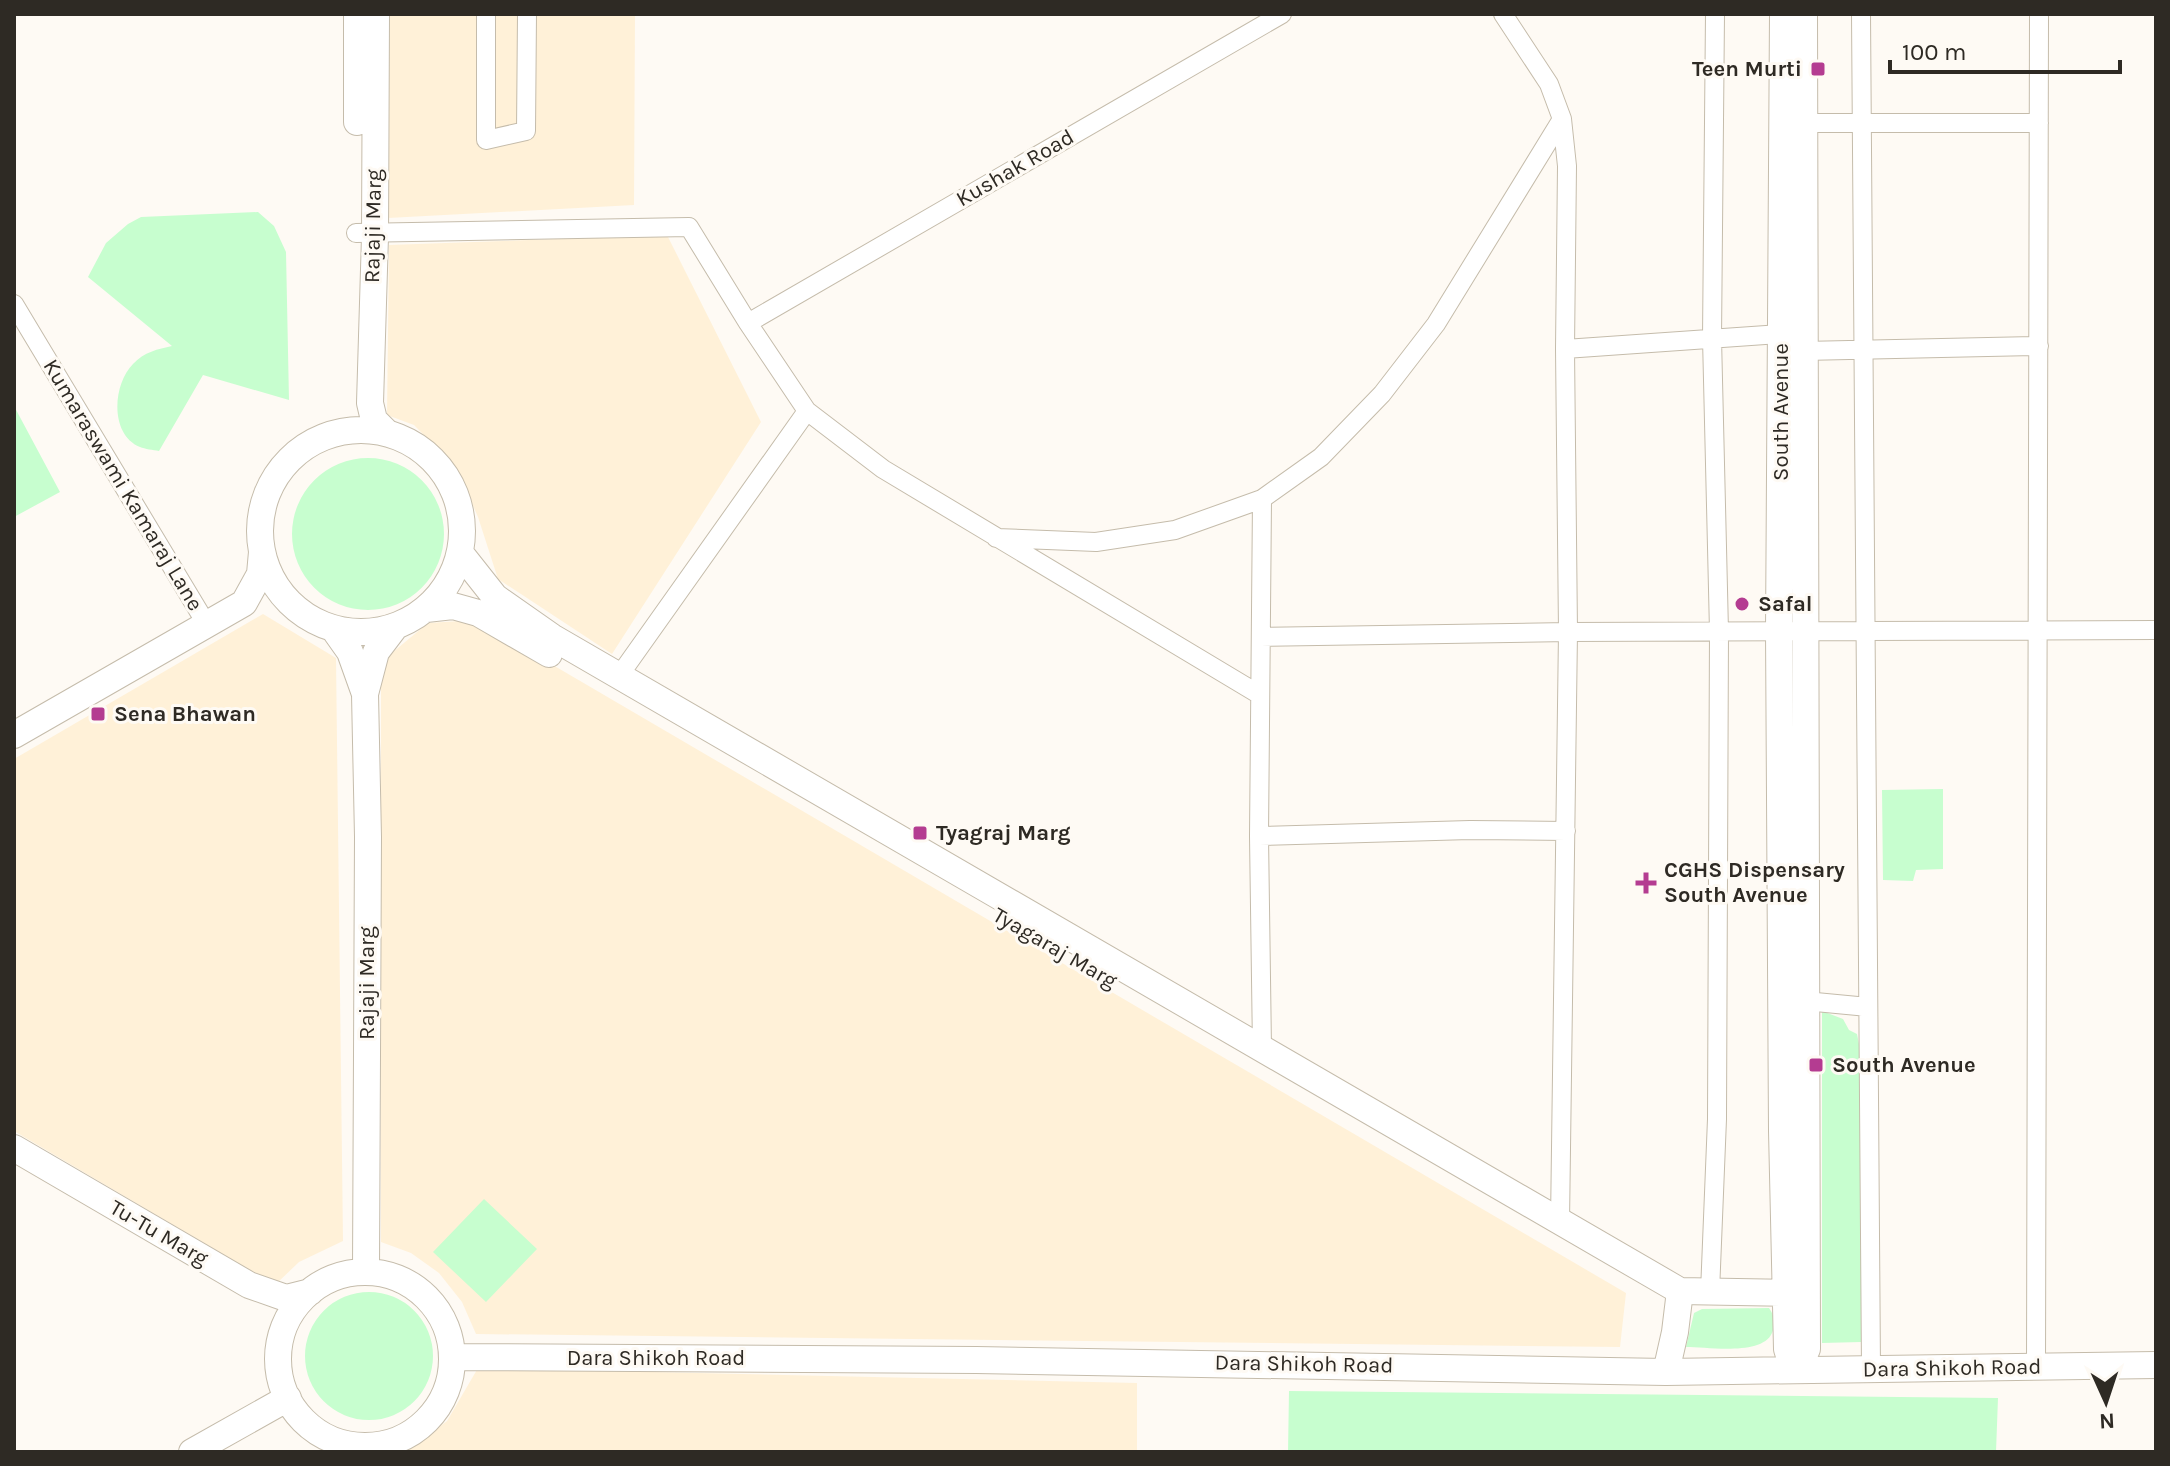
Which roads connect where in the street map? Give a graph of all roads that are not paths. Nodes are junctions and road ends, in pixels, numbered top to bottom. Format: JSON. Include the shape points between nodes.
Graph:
{"nodes":[{"id":1,"x":357,"y":14,"type":"edge"},
{"id":2,"x":376,"y":14,"type":"edge"},
{"id":3,"x":486,"y":14,"type":"edge"},
{"id":4,"x":527,"y":14,"type":"edge"},
{"id":5,"x":1282,"y":14,"type":"edge"},
{"id":6,"x":1503,"y":14,"type":"edge"},
{"id":7,"x":1715,"y":14,"type":"edge"},
{"id":8,"x":1783,"y":14,"type":"edge"},
{"id":9,"x":1804,"y":14,"type":"edge"},
{"id":10,"x":1861,"y":14,"type":"edge"},
{"id":11,"x":2039,"y":14,"type":"edge"},
{"id":12,"x":1562,"y":119,"type":"junction"},
{"id":13,"x":1863,"y":121,"type":"junction"},
{"id":14,"x":1803,"y":123,"type":"junction"},
{"id":15,"x":2039,"y":123,"type":"junction"},
{"id":16,"x":365,"y":233,"type":"junction"},
{"id":17,"x":14,"y":304,"type":"edge"},
{"id":18,"x":748,"y":323,"type":"junction"},
{"id":19,"x":1781,"y":334,"type":"junction"},
{"id":20,"x":1712,"y":338,"type":"junction"},
{"id":21,"x":2039,"y":346,"type":"junction"},
{"id":22,"x":1864,"y":348,"type":"junction"},
{"id":23,"x":1565,"y":349,"type":"junction"},
{"id":24,"x":1803,"y":351,"type":"junction"},
{"id":25,"x":807,"y":411,"type":"junction"},
{"id":26,"x":337,"y":433,"type":"junction"},
{"id":27,"x":387,"y":433,"type":"junction"},
{"id":28,"x":1262,"y":499,"type":"junction"},
{"id":29,"x":993,"y":538,"type":"junction"},
{"id":30,"x":262,"y":552,"type":"junction"},
{"id":31,"x":461,"y":554,"type":"junction"},
{"id":32,"x":244,"y":603,"type":"junction"},
{"id":33,"x":291,"y":603,"type":"junction"},
{"id":34,"x":489,"y":606,"type":"junction"},
{"id":35,"x":426,"y":609,"type":"junction"},
{"id":36,"x":207,"y":625,"type":"junction"},
{"id":37,"x":395,"y":627,"type":"junction"},
{"id":38,"x":333,"y":628,"type":"junction"},
{"id":39,"x":2038,"y":630,"type":"junction"},
{"id":40,"x":2156,"y":630,"type":"edge"},
{"id":41,"x":1719,"y":631,"type":"junction"},
{"id":42,"x":1791,"y":631,"type":"junction"},
{"id":43,"x":1865,"y":631,"type":"junction"},
{"id":44,"x":1568,"y":632,"type":"junction"},
{"id":45,"x":1261,"y":637,"type":"junction"},
{"id":46,"x":619,"y":676,"type":"junction"},
{"id":47,"x":365,"y":694,"type":"junction"},
{"id":48,"x":1260,"y":695,"type":"junction"},
{"id":49,"x":14,"y":735,"type":"edge"},
{"id":50,"x":1566,"y":831,"type":"junction"},
{"id":51,"x":1259,"y":836,"type":"junction"},
{"id":52,"x":1805,"y":1001,"type":"junction"},
{"id":53,"x":1868,"y":1007,"type":"junction"},
{"id":54,"x":1262,"y":1049,"type":"junction"},
{"id":55,"x":14,"y":1148,"type":"edge"},
{"id":56,"x":14,"y":1158,"type":"edge"},
{"id":57,"x":1560,"y":1222,"type":"junction"},
{"id":58,"x":366,"y":1272,"type":"junction"},
{"id":59,"x":310,"y":1292,"type":"junction"},
{"id":60,"x":1710,"y":1292,"type":"junction"},
{"id":61,"x":1796,"y":1293,"type":"junction"},
{"id":62,"x":1680,"y":1299,"type":"junction"},
{"id":63,"x":279,"y":1345,"type":"junction"},
{"id":64,"x":453,"y":1357,"type":"junction"},
{"id":65,"x":2156,"y":1365,"type":"edge"},
{"id":66,"x":2036,"y":1367,"type":"junction"},
{"id":67,"x":1871,"y":1369,"type":"junction"},
{"id":68,"x":1797,"y":1370,"type":"junction"},
{"id":69,"x":1666,"y":1372,"type":"junction"},
{"id":70,"x":288,"y":1398,"type":"junction"},
{"id":71,"x":192,"y":1452,"type":"edge"}],
"edges":[{"from":1,"to":16,"type":"main road","name":"Rajaji Marg"},
{"from":2,"to":16,"type":"main road","name":"Rajaji Marg"},
{"from":3,"to":4,"type":"street","via":[[486,140],[526,131]]},
{"from":5,"to":18,"type":"street","name":"Kushak Road"},
{"from":6,"to":12,"type":"street","via":[[1549,84]]},
{"from":7,"to":20,"type":"street"},
{"from":8,"to":19,"type":"main road","name":"South Avenue"},
{"from":9,"to":14,"type":"main road","name":"South Avenue"},
{"from":10,"to":13,"type":"street"},
{"from":11,"to":15,"type":"street"},
{"from":12,"to":23,"type":"street","via":[[1567,166]]},
{"from":12,"to":28,"type":"street","via":[[1436,324],[1382,394],[1321,457]]},
{"from":13,"to":14,"type":"street"},
{"from":13,"to":15,"type":"street"},
{"from":13,"to":22,"type":"street"},
{"from":14,"to":24,"type":"main road","name":"South Avenue"},
{"from":15,"to":21,"type":"street"},
{"from":16,"to":18,"type":"street","via":[[689,227]]},
{"from":16,"to":26,"type":"main road","name":"Rajaji Marg","via":[[355,400]]},
{"from":16,"to":27,"type":"main road","name":"Rajaji Marg","via":[[370,403],[374,420]]},
{"from":17,"to":36,"type":"street","name":"Kumaraswami Kamaraj Lane"},
{"from":18,"to":25,"type":"street"},
{"from":19,"to":20,"type":"street"},
{"from":19,"to":42,"type":"main road","name":"South Avenue"},
{"from":20,"to":23,"type":"street"},
{"from":20,"to":41,"type":"street"},
{"from":21,"to":22,"type":"street"},
{"from":21,"to":39,"type":"street"},
{"from":22,"to":24,"type":"street"},
{"from":22,"to":43,"type":"street"},
{"from":23,"to":44,"type":"street"},
{"from":24,"to":42,"type":"main road","name":"South Avenue"},
{"from":25,"to":29,"type":"street","via":[[883,469]]},
{"from":25,"to":46,"type":"street"},
{"from":26,"to":27,"type":"main road"},
{"from":26,"to":30,"type":"main road","via":[[297,452],[273,480],[261,515]]},
{"from":27,"to":31,"type":"main road","via":[[424,451],[451,482],[463,522]]},
{"from":28,"to":29,"type":"street","via":[[1175,530],[1096,542]]},
{"from":28,"to":45,"type":"street"},
{"from":29,"to":48,"type":"street"},
{"from":30,"to":32,"type":"main road","via":[[260,574]]},
{"from":30,"to":33,"type":"main road","via":[[276,585]]},
{"from":31,"to":34,"type":"main road","name":"Tyagaraj Marg"},
{"from":31,"to":35,"type":"main road","via":[[449,583]]},
{"from":32,"to":33,"type":"main road"},
{"from":32,"to":36,"type":"main road"},
{"from":33,"to":38,"type":"main road"},
{"from":34,"to":35,"type":"main road","name":"Tyagaraj Marg"},
{"from":34,"to":46,"type":"main road","name":"Tyagaraj Marg"},
{"from":34,"to":62,"type":"main road","name":"Tyagaraj Marg","via":[[1591,1259]]},
{"from":35,"to":37,"type":"main road"},
{"from":36,"to":49,"type":"main road"},
{"from":37,"to":38,"type":"main road","via":[[360,632]]},
{"from":37,"to":47,"type":"main road","name":"Rajaji Marg","via":[[376,652]]},
{"from":38,"to":47,"type":"main road","name":"Rajaji Marg","via":[[350,652]]},
{"from":39,"to":40,"type":"street"},
{"from":39,"to":43,"type":"street"},
{"from":39,"to":66,"type":"street"},
{"from":41,"to":42,"type":"street"},
{"from":41,"to":44,"type":"street"},
{"from":41,"to":60,"type":"street","via":[[1717,1119]]},
{"from":42,"to":43,"type":"street"},
{"from":42,"to":52,"type":"main road","name":"South Avenue"},
{"from":42,"to":61,"type":"main road","name":"South Avenue"},
{"from":43,"to":53,"type":"street"},
{"from":44,"to":45,"type":"street"},
{"from":44,"to":50,"type":"street"},
{"from":45,"to":48,"type":"street"},
{"from":46,"to":54,"type":"main road","name":"Tyagaraj Marg"},
{"from":47,"to":58,"type":"main road","name":"Rajaji Marg"},
{"from":48,"to":51,"type":"street"},
{"from":50,"to":51,"type":"street"},
{"from":50,"to":57,"type":"street"},
{"from":51,"to":54,"type":"street"},
{"from":52,"to":53,"type":"street"},
{"from":52,"to":61,"type":"main road","name":"South Avenue"},
{"from":53,"to":67,"type":"street"},
{"from":54,"to":57,"type":"main road","name":"Tyagaraj Marg"},
{"from":55,"to":59,"type":"main road","name":"Tu-Tu Marg","via":[[249,1285],[286,1298]]},
{"from":56,"to":63,"type":"main road","name":"Tu-Tu Marg","via":[[261,1306]]},
{"from":57,"to":62,"type":"main road","name":"Tyagaraj Marg"},
{"from":58,"to":59,"type":"main road","via":[[336,1277]]},
{"from":58,"to":64,"type":"main road","via":[[403,1281],[433,1304]]},
{"from":59,"to":63,"type":"main road","via":[[285,1325]]},
{"from":60,"to":61,"type":"main road","name":"Tyagaraj Marg"},
{"from":60,"to":62,"type":"main road","name":"Tyagaraj Marg"},
{"from":61,"to":68,"type":"main road","name":"South Avenue","via":[[1787,1349]]},
{"from":62,"to":69,"type":"main road"},
{"from":63,"to":70,"type":"main road"},
{"from":64,"to":69,"type":"main road","name":"Dara Shikoh Road","via":[[961,1359]]},
{"from":64,"to":70,"type":"main road","via":[[441,1402],[408,1434],[386,1443],[363,1446],[313,1432]]},
{"from":65,"to":66,"type":"main road","name":"Dara Shikoh Road"},
{"from":66,"to":67,"type":"main road","name":"Dara Shikoh Road"},
{"from":67,"to":68,"type":"main road","name":"Dara Shikoh Road"},
{"from":68,"to":69,"type":"main road","name":"Dara Shikoh Road"},
{"from":70,"to":71,"type":"main road"}]}
